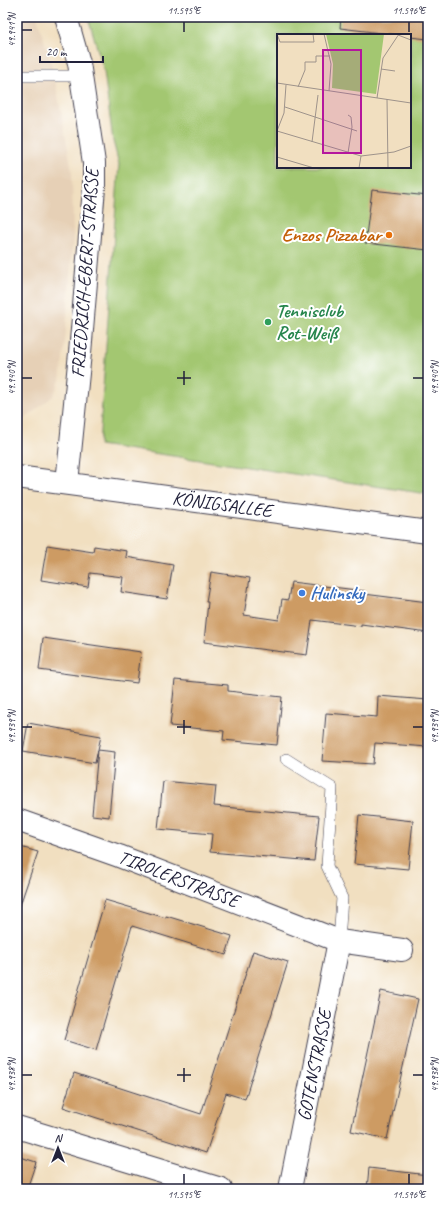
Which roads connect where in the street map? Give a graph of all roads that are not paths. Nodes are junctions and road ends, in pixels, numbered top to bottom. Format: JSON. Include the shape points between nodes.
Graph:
{"nodes":[{"id":1,"x":66,"y":17,"type":"edge"},
{"id":2,"x":17,"y":76,"type":"edge"},
{"id":3,"x":81,"y":76,"type":"junction"},
{"id":4,"x":17,"y":477,"type":"edge"},
{"id":5,"x":67,"y":483,"type":"junction"},
{"id":6,"x":428,"y":532,"type":"edge"},
{"id":7,"x":286,"y":759,"type":"dead end"},
{"id":8,"x":17,"y":820,"type":"edge"},
{"id":9,"x":339,"y":941,"type":"junction"},
{"id":10,"x":402,"y":950,"type":"dead end"},
{"id":11,"x":17,"y":1127,"type":"edge"},
{"id":12,"x":221,"y":1189,"type":"edge"},
{"id":13,"x":290,"y":1189,"type":"edge"}],
"edges":[{"from":1,"to":3,"type":"street","name":"FRIEDRICH-EBERT-STRASSE"},
{"from":2,"to":3,"type":"lane"},
{"from":3,"to":5,"type":"street","name":"FRIEDRICH-EBERT-STRASSE","via":[[94,163],[94,188]]},
{"from":4,"to":5,"type":"street","name":"KÖNIGSALLEE"},
{"from":5,"to":6,"type":"street","name":"KÖNIGSALLEE"},
{"from":7,"to":9,"type":"lane","via":[[332,788],[326,866],[342,898]]},
{"from":8,"to":9,"type":"street","name":"TIROLERSTRASSE","via":[[119,856]]},
{"from":9,"to":10,"type":"street","name":"TIROLERSTRASSE"},
{"from":9,"to":13,"type":"street","name":"GOTENSTRASSE"},
{"from":11,"to":12,"type":"street"}]}
